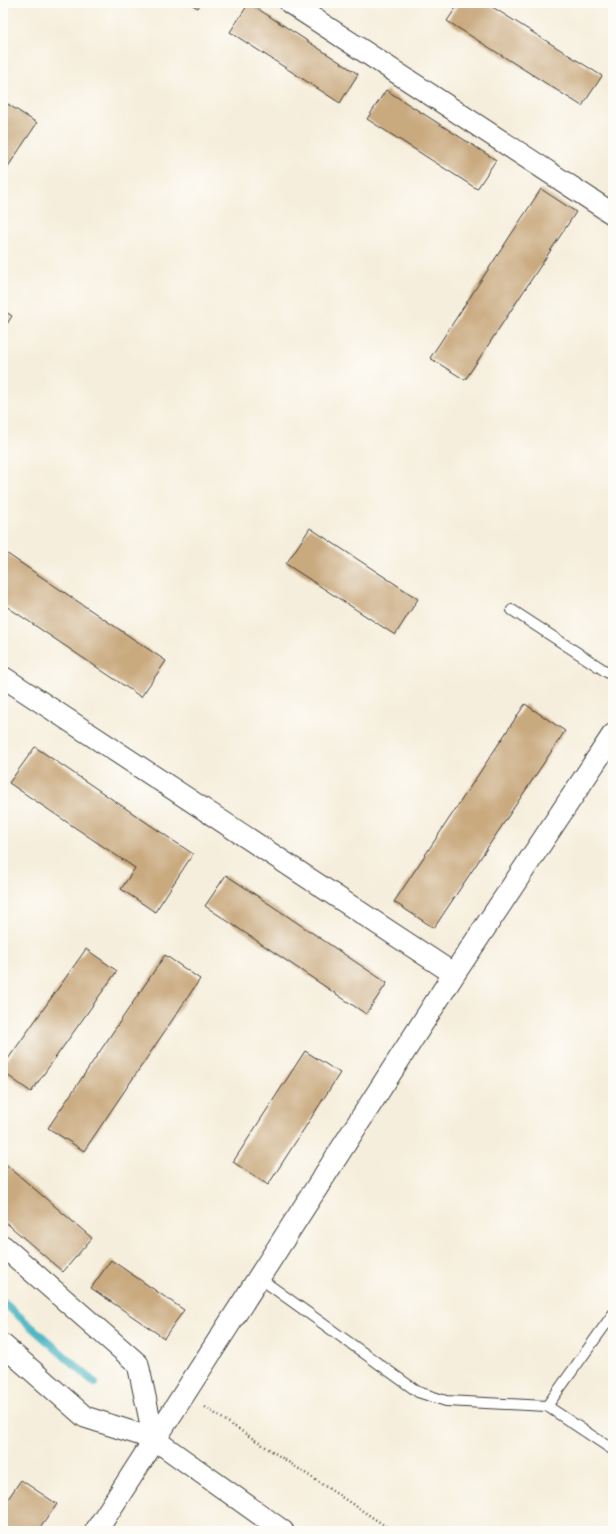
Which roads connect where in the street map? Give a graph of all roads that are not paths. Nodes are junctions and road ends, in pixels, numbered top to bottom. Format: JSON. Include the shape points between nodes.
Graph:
{"nodes":[{"id":1,"x":290,"y":3,"type":"edge"},
{"id":2,"x":613,"y":214,"type":"edge"},
{"id":3,"x":512,"y":610,"type":"dead end"},
{"id":4,"x":613,"y":676,"type":"edge"},
{"id":5,"x":3,"y":677,"type":"edge"},
{"id":6,"x":613,"y":735,"type":"edge"},
{"id":7,"x":454,"y":974,"type":"junction"},
{"id":8,"x":3,"y":1246,"type":"edge"},
{"id":9,"x":258,"y":1278,"type":"junction"},
{"id":10,"x":613,"y":1314,"type":"edge"},
{"id":11,"x":3,"y":1345,"type":"edge"},
{"id":12,"x":547,"y":1406,"type":"junction"},
{"id":13,"x":154,"y":1439,"type":"junction"},
{"id":14,"x":613,"y":1450,"type":"edge"},
{"id":15,"x":96,"y":1531,"type":"edge"},
{"id":16,"x":283,"y":1531,"type":"edge"}],
"edges":[{"from":1,"to":2,"type":"street"},
{"from":3,"to":4,"type":"lane"},
{"from":5,"to":7,"type":"street"},
{"from":6,"to":7,"type":"street"},
{"from":7,"to":9,"type":"street"},
{"from":8,"to":13,"type":"street","via":[[138,1364]]},
{"from":9,"to":12,"type":"lane","via":[[418,1392],[446,1401]]},
{"from":9,"to":13,"type":"street"},
{"from":10,"to":12,"type":"lane"},
{"from":11,"to":13,"type":"street","via":[[85,1417]]},
{"from":12,"to":14,"type":"lane"},
{"from":13,"to":15,"type":"street"},
{"from":13,"to":16,"type":"street"}]}
